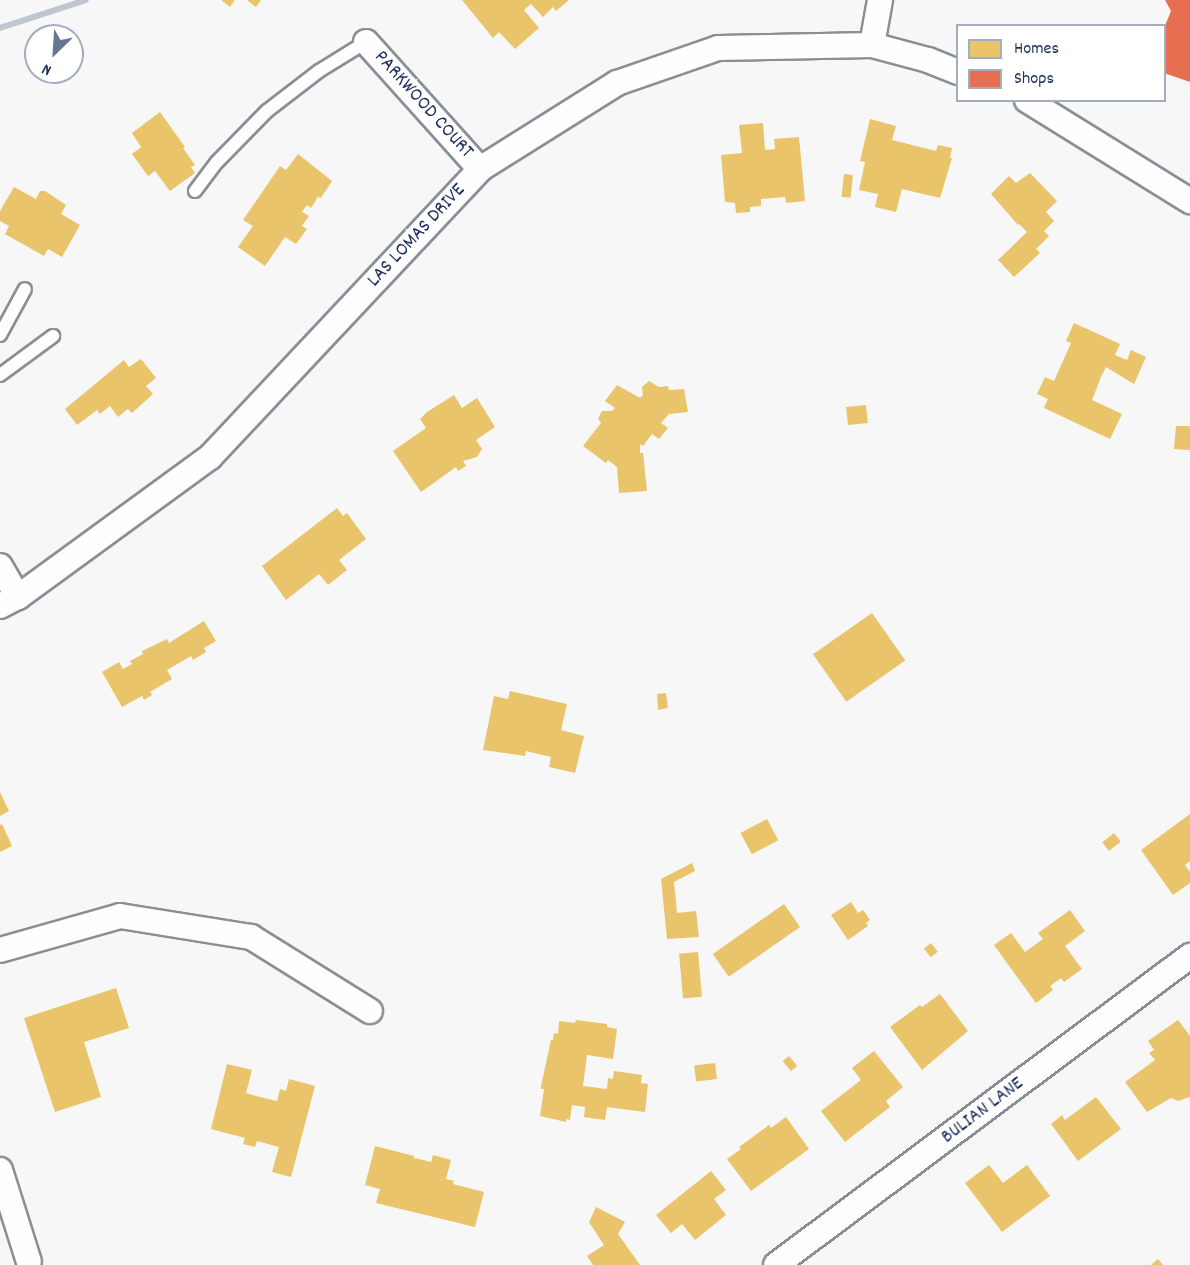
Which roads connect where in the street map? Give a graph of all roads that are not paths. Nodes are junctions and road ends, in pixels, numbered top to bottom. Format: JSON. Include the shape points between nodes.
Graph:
{"nodes":[{"id":1,"x":880,"y":0,"type":"edge"},
{"id":2,"x":366,"y":42,"type":"joint"},
{"id":3,"x":872,"y":45,"type":"junction"},
{"id":4,"x":956,"y":72,"type":"edge"},
{"id":5,"x":1030,"y":102,"type":"edge"},
{"id":6,"x":480,"y":169,"type":"junction"},
{"id":7,"x":195,"y":191,"type":"dead end"},
{"id":8,"x":1190,"y":201,"type":"edge"},
{"id":9,"x":25,"y":290,"type":"dead end"},
{"id":10,"x":0,"y":334,"type":"edge"},
{"id":11,"x":54,"y":336,"type":"dead end"},
{"id":12,"x":0,"y":375,"type":"edge"},
{"id":13,"x":0,"y":566,"type":"edge"},
{"id":14,"x":9,"y":602,"type":"edge"},
{"id":15,"x":0,"y":950,"type":"edge"},
{"id":16,"x":1190,"y":956,"type":"edge"},
{"id":17,"x":370,"y":1011,"type":"dead end"},
{"id":18,"x":0,"y":1170,"type":"edge"},
{"id":19,"x":29,"y":1262,"type":"dead end"},
{"id":20,"x":776,"y":1265,"type":"edge"}],
"edges":[{"from":1,"to":3,"type":"street"},
{"from":2,"to":6,"type":"street","name":"PARKWOOD COURT"},
{"from":2,"to":7,"type":"lane","via":[[319,70],[267,111],[217,162]]},
{"from":3,"to":4,"type":"street","name":"LAS LOMAS DRIVE"},
{"from":3,"to":6,"type":"street","name":"LAS LOMAS DRIVE","via":[[718,48],[617,83]]},
{"from":5,"to":8,"type":"street"},
{"from":6,"to":14,"type":"street","name":"LAS LOMAS DRIVE","via":[[210,457]]},
{"from":9,"to":10,"type":"lane"},
{"from":11,"to":12,"type":"lane"},
{"from":13,"to":14,"type":"street"},
{"from":15,"to":17,"type":"street","via":[[120,916],[251,937]]},
{"from":16,"to":20,"type":"street","name":"BULIAN LANE"},
{"from":18,"to":19,"type":"street"}]}
